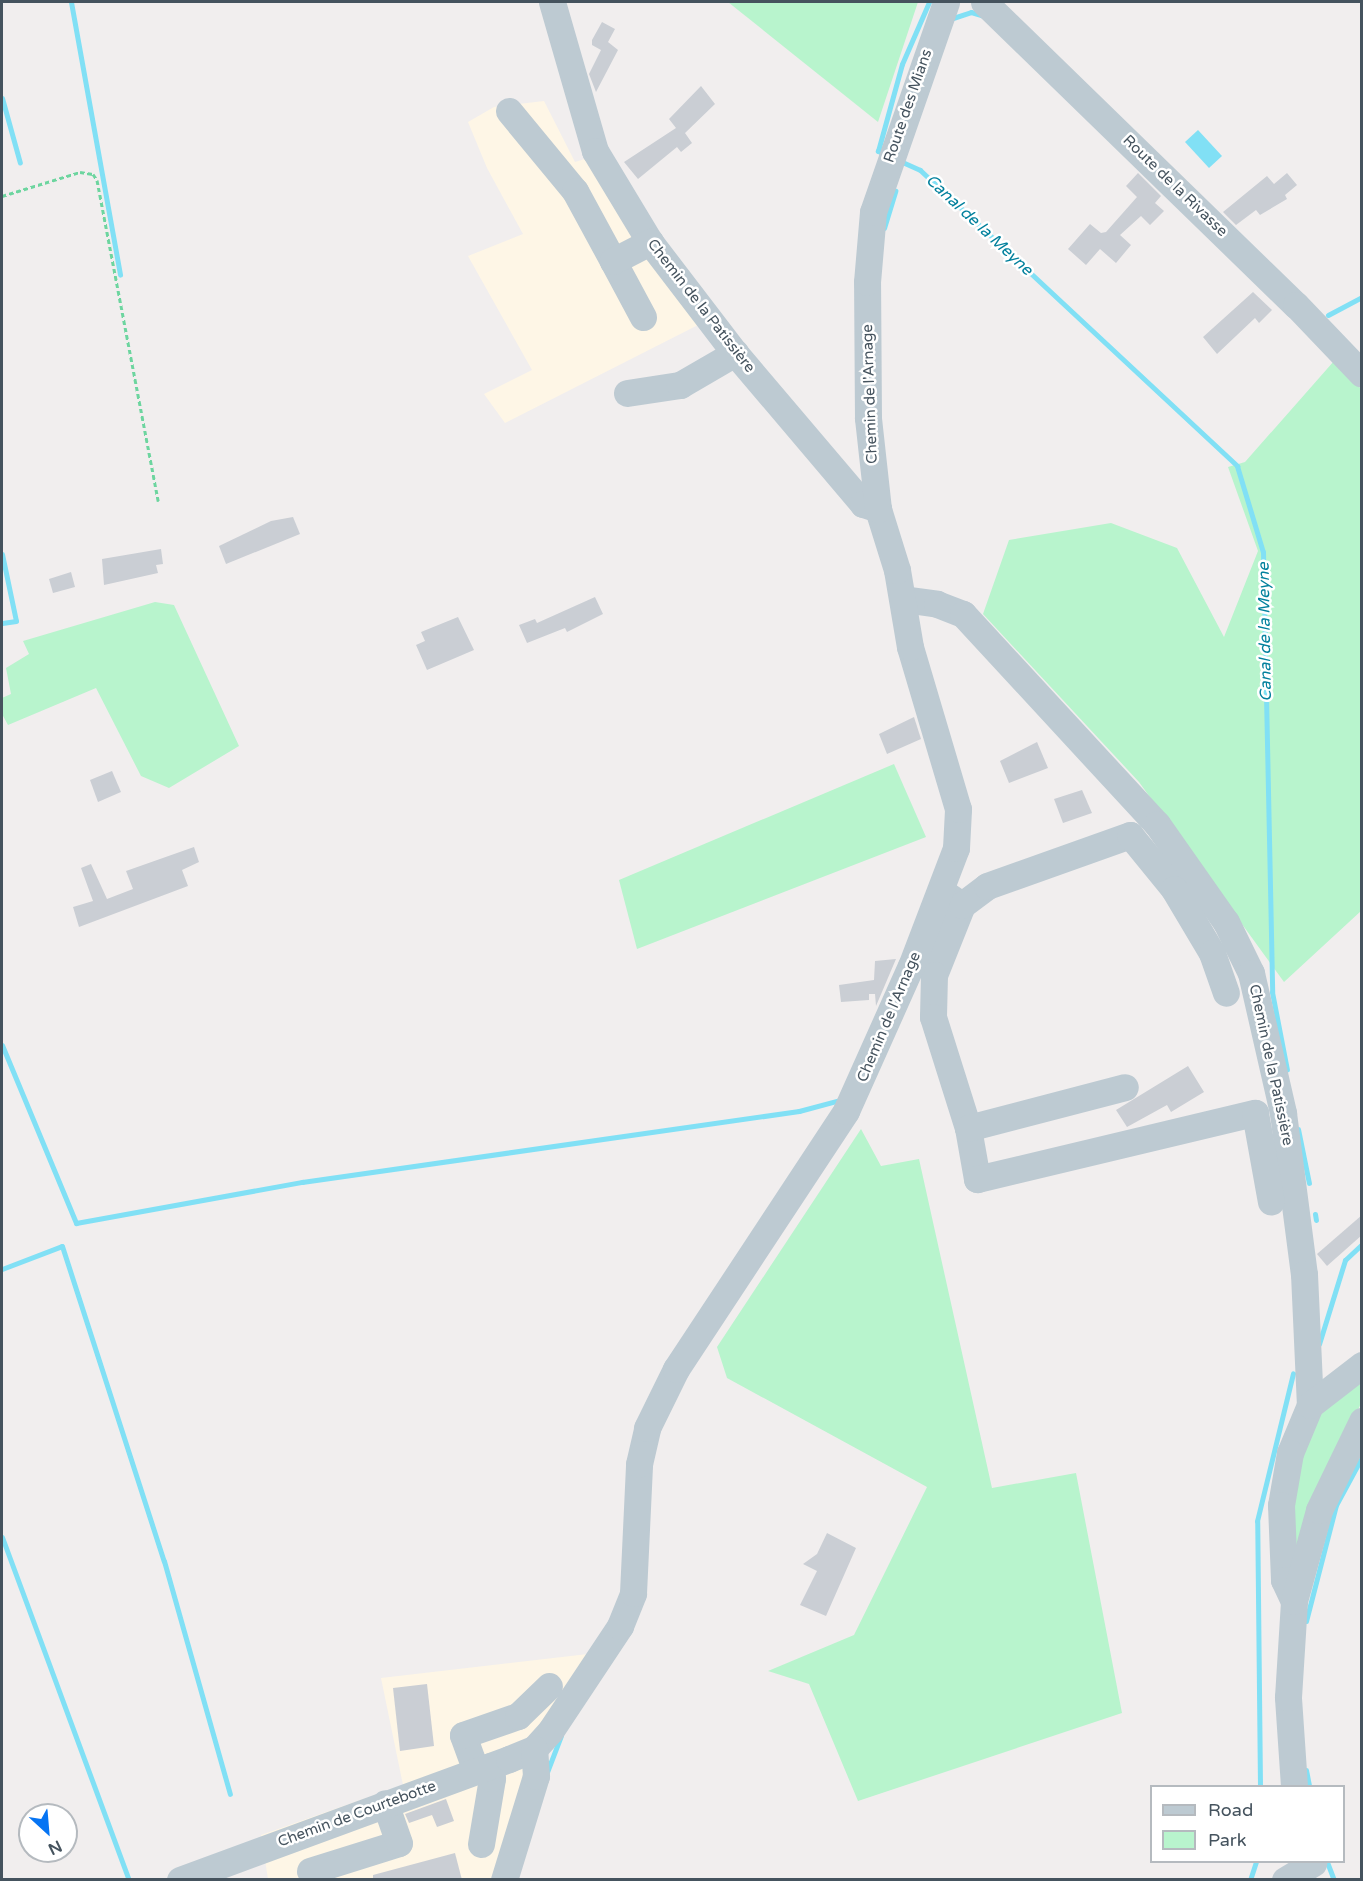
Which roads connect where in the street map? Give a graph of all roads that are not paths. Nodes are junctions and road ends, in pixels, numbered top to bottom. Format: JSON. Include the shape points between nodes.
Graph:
{"nodes":[{"id":1,"x":552,"y":2,"type":"edge"},
{"id":2,"x":946,"y":2,"type":"edge"},
{"id":3,"x":984,"y":2,"type":"edge"},
{"id":4,"x":509,"y":111,"type":"dead end"},
{"id":5,"x":873,"y":212,"type":"joint"},
{"id":6,"x":650,"y":242,"type":"junction"},
{"id":7,"x":613,"y":261,"type":"junction"},
{"id":8,"x":643,"y":317,"type":"dead end"},
{"id":9,"x":735,"y":353,"type":"junction"},
{"id":10,"x":1362,"y":374,"type":"edge"},
{"id":11,"x":627,"y":393,"type":"dead end"},
{"id":12,"x":878,"y":509,"type":"junction"},
{"id":13,"x":903,"y":599,"type":"junction"},
{"id":14,"x":951,"y":898,"type":"junction"},
{"id":15,"x":1226,"y":993,"type":"dead end"},
{"id":16,"x":1125,"y":1087,"type":"dead end"},
{"id":17,"x":968,"y":1128,"type":"junction"},
{"id":18,"x":1271,"y":1202,"type":"dead end"},
{"id":19,"x":1362,"y":1365,"type":"edge"},
{"id":20,"x":1310,"y":1405,"type":"junction"},
{"id":21,"x":1362,"y":1421,"type":"edge"},
{"id":22,"x":1294,"y":1601,"type":"junction"},
{"id":23,"x":549,"y":1686,"type":"dead end"},
{"id":24,"x":534,"y":1749,"type":"junction"},
{"id":25,"x":483,"y":1768,"type":"junction"},
{"id":26,"x":1294,"y":1785,"type":"edge"},
{"id":27,"x":385,"y":1803,"type":"junction"},
{"id":28,"x":481,"y":1844,"type":"dead end"},
{"id":29,"x":1315,"y":1868,"type":"edge"},
{"id":30,"x":310,"y":1871,"type":"dead end"},
{"id":31,"x":180,"y":1880,"type":"edge"},
{"id":32,"x":504,"y":1880,"type":"edge"},
{"id":33,"x":1285,"y":1880,"type":"edge"}],
"edges":[{"from":1,"to":6,"type":"street","name":"Chemin de la Patissière","via":[[595,151]]},
{"from":2,"to":5,"type":"street","name":"Route des Mians"},
{"from":3,"to":10,"type":"street","name":"Route de la Rivasse"},
{"from":4,"to":7,"type":"street","via":[[575,191]]},
{"from":5,"to":12,"type":"street","name":"Chemin de l'Arnage","via":[[867,282],[868,418]]},
{"from":6,"to":7,"type":"street"},
{"from":6,"to":9,"type":"street","name":"Chemin de la Patissière"},
{"from":7,"to":8,"type":"street"},
{"from":9,"to":11,"type":"street","via":[[680,385]]},
{"from":9,"to":12,"type":"street","name":"Chemin de la Patissière","via":[[863,504]]},
{"from":12,"to":13,"type":"street","name":"Chemin de l'Arnage"},
{"from":13,"to":14,"type":"street","name":"Chemin de l'Arnage","via":[[910,647],[958,809],[959,836]]},
{"from":13,"to":20,"type":"street","name":"Chemin de la Patissière","via":[[937,604],[963,614],[1157,824],[1226,922],[1251,972],[1262,1006],[1283,1113],[1304,1274]]},
{"from":14,"to":15,"type":"street","via":[[1130,835],[1174,889],[1212,953]]},
{"from":14,"to":17,"type":"street","via":[[934,975],[933,1017]]},
{"from":14,"to":24,"type":"street","name":"Chemin de l'Arnage","via":[[846,1111],[676,1369],[647,1428],[639,1464],[633,1593],[620,1626],[551,1730]]},
{"from":16,"to":17,"type":"street"},
{"from":17,"to":18,"type":"street","via":[[977,1179],[1255,1113]]},
{"from":19,"to":20,"type":"street"},
{"from":20,"to":22,"type":"street","name":"Chemin de la Patissière","via":[[1290,1453],[1281,1505],[1284,1580]]},
{"from":21,"to":22,"type":"street","via":[[1319,1510]]},
{"from":22,"to":26,"type":"street","via":[[1288,1697]]},
{"from":23,"to":25,"type":"street","via":[[518,1716],[462,1735]]},
{"from":24,"to":25,"type":"street","name":"Chemin de Courtebotte"},
{"from":24,"to":32,"type":"street","via":[[536,1776]]},
{"from":25,"to":27,"type":"street","name":"Chemin de Courtebotte"},
{"from":25,"to":28,"type":"street","via":[[492,1778]]},
{"from":27,"to":30,"type":"street","via":[[399,1843]]},
{"from":27,"to":31,"type":"street","name":"Chemin de Courtebotte"},
{"from":29,"to":33,"type":"street"}]}
